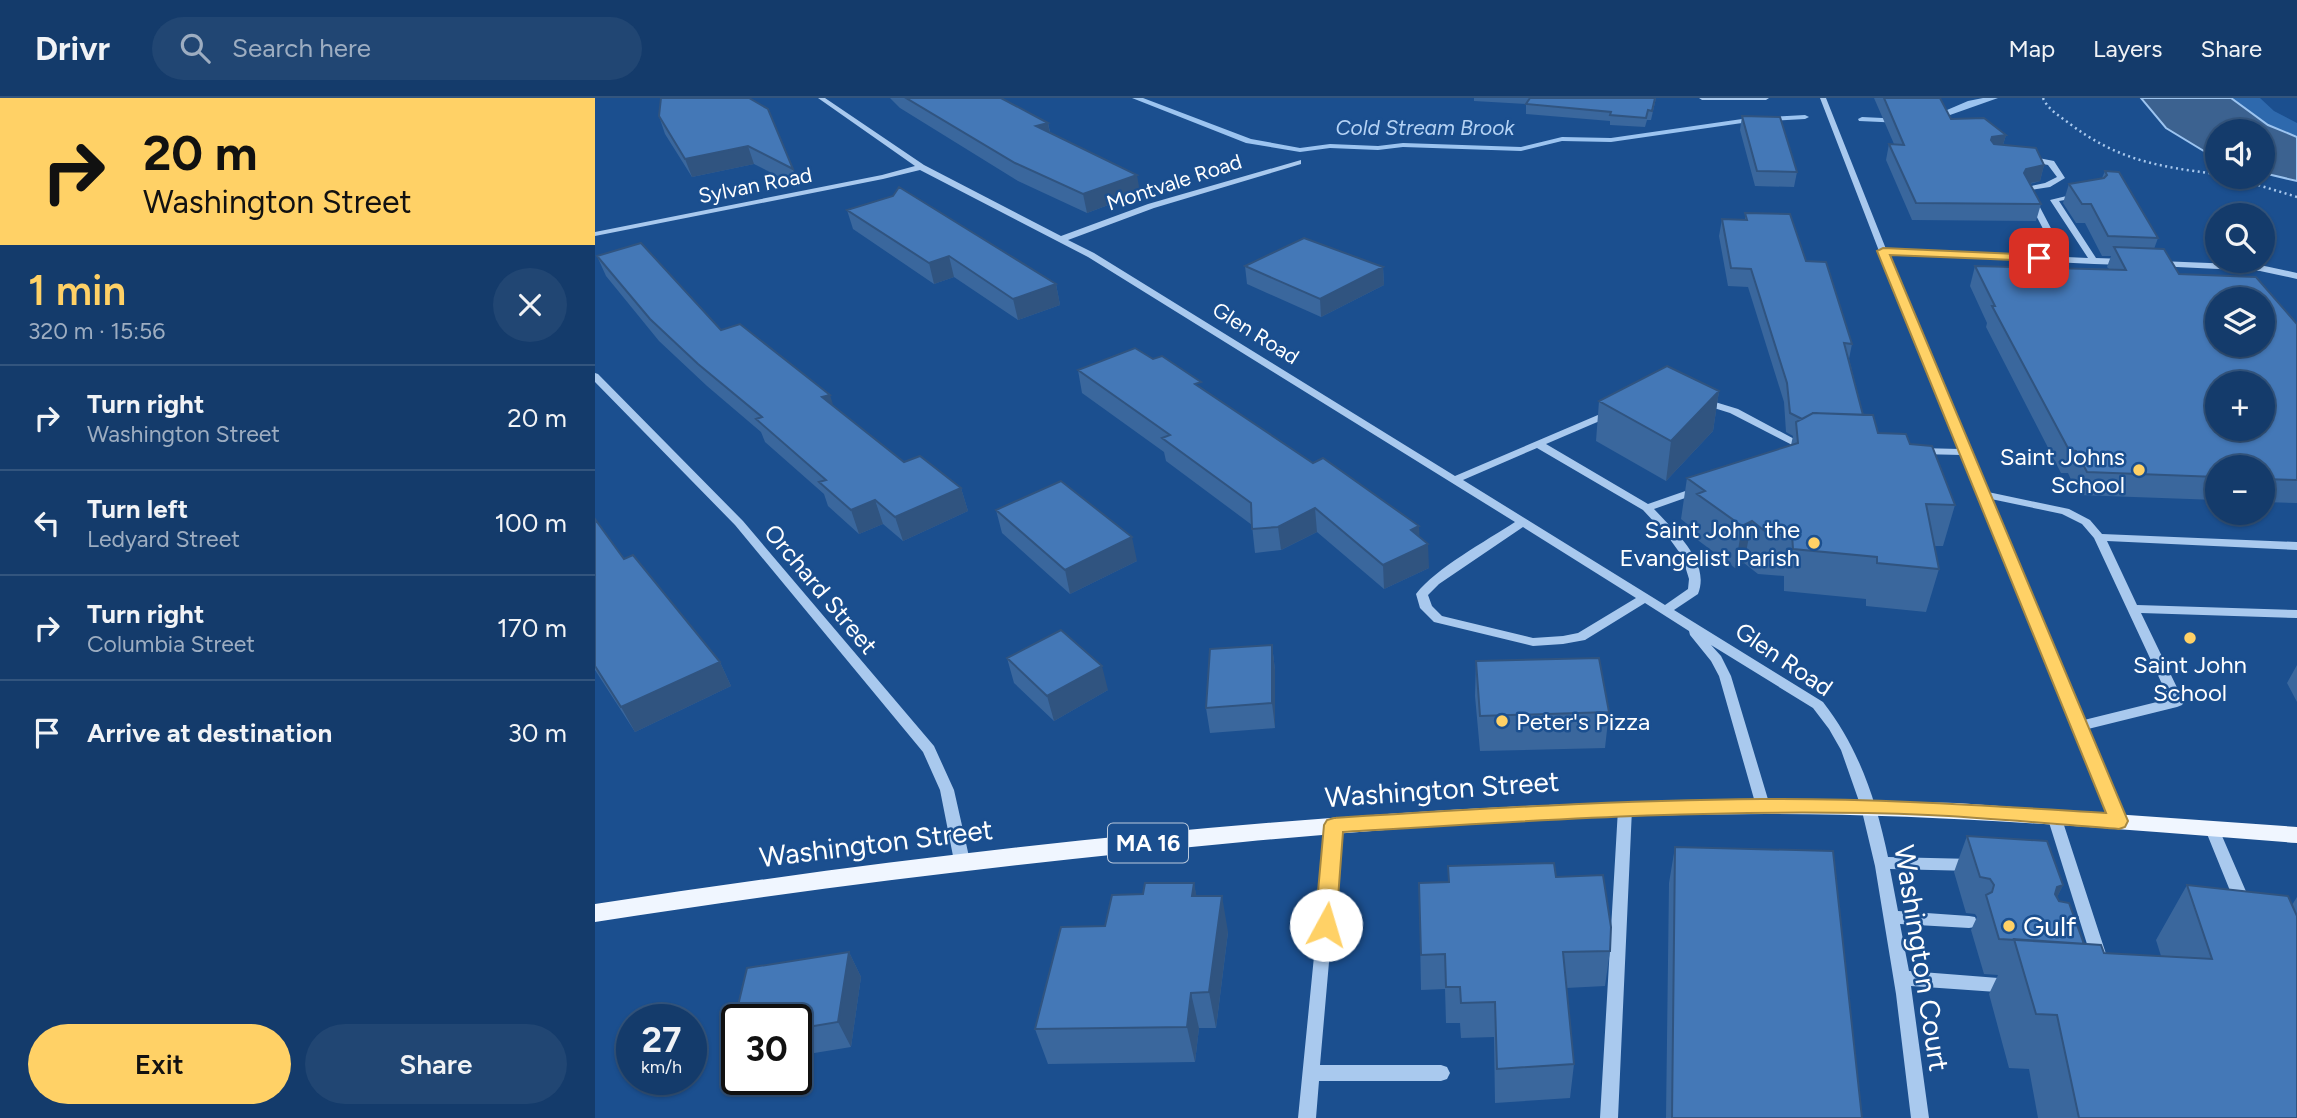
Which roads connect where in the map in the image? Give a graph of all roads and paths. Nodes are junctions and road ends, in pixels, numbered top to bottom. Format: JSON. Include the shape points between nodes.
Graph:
{"nodes":[{"id":1,"x":821,"y":98,"type":"edge"},
{"id":2,"x":1702,"y":98,"type":"edge"},
{"id":3,"x":1766,"y":98,"type":"edge"},
{"id":4,"x":1823,"y":98,"type":"edge"},
{"id":5,"x":2043,"y":98,"type":"edge"},
{"id":6,"x":2014,"y":156,"type":"edge"},
{"id":7,"x":1299,"y":162,"type":"dead end"},
{"id":8,"x":921,"y":167,"type":"junction"},
{"id":9,"x":2205,"y":172,"type":"edge"},
{"id":10,"x":2271,"y":189,"type":"edge"},
{"id":11,"x":2095,"y":192,"type":"edge"},
{"id":12,"x":2297,"y":197,"type":"edge"},
{"id":13,"x":595,"y":234,"type":"edge"},
{"id":14,"x":1062,"y":239,"type":"junction"},
{"id":15,"x":1883,"y":251,"type":"junction"},
{"id":16,"x":2063,"y":259,"type":"junction"},
{"id":17,"x":2094,"y":261,"type":"junction"},
{"id":18,"x":2136,"y":262,"type":"edge"},
{"id":19,"x":2150,"y":263,"type":"edge"},
{"id":20,"x":2297,"y":276,"type":"edge"},
{"id":21,"x":595,"y":376,"type":"edge"},
{"id":22,"x":1689,"y":398,"type":"edge"},
{"id":23,"x":1626,"y":406,"type":"edge"},
{"id":24,"x":1538,"y":444,"type":"junction"},
{"id":25,"x":1816,"y":448,"type":"edge"},
{"id":26,"x":1912,"y":451,"type":"edge"},
{"id":27,"x":1966,"y":452,"type":"junction"},
{"id":28,"x":1454,"y":480,"type":"junction"},
{"id":29,"x":1710,"y":486,"type":"edge"},
{"id":30,"x":1984,"y":494,"type":"junction"},
{"id":31,"x":1647,"y":508,"type":"junction"},
{"id":32,"x":1523,"y":522,"type":"junction"},
{"id":33,"x":2099,"y":537,"type":"junction"},
{"id":34,"x":2297,"y":546,"type":"edge"},
{"id":35,"x":1645,"y":598,"type":"junction"},
{"id":36,"x":2133,"y":609,"type":"junction"},
{"id":37,"x":1666,"y":610,"type":"junction"},
{"id":38,"x":2297,"y":614,"type":"edge"},
{"id":39,"x":2080,"y":726,"type":"junction"},
{"id":40,"x":1762,"y":806,"type":"junction"},
{"id":41,"x":1869,"y":807,"type":"junction"},
{"id":42,"x":1625,"y":809,"type":"junction"},
{"id":43,"x":2054,"y":817,"type":"junction"},
{"id":44,"x":2119,"y":821,"type":"junction"},
{"id":45,"x":1334,"y":825,"type":"junction"},
{"id":46,"x":2212,"y":828,"type":"junction"},
{"id":47,"x":2297,"y":835,"type":"edge"},
{"id":48,"x":962,"y":861,"type":"junction"},
{"id":49,"x":1883,"y":863,"type":"junction"},
{"id":50,"x":1990,"y":865,"type":"edge"},
{"id":51,"x":595,"y":913,"type":"edge"},
{"id":52,"x":1892,"y":917,"type":"junction"},
{"id":53,"x":2250,"y":918,"type":"edge"},
{"id":54,"x":1969,"y":922,"type":"dead end"},
{"id":55,"x":2070,"y":930,"type":"edge"},
{"id":56,"x":2091,"y":932,"type":"junction"},
{"id":57,"x":2105,"y":972,"type":"edge"},
{"id":58,"x":1903,"y":978,"type":"junction"},
{"id":59,"x":2028,"y":987,"type":"edge"},
{"id":60,"x":1311,"y":1073,"type":"junction"},
{"id":61,"x":1441,"y":1073,"type":"dead end"},
{"id":62,"x":1307,"y":1118,"type":"edge"},
{"id":63,"x":1609,"y":1118,"type":"edge"},
{"id":64,"x":1920,"y":1118,"type":"edge"}],
"edges":[{"from":1,"to":8,"type":"street","name":"Glen Road"},
{"from":2,"to":3,"type":"street"},
{"from":4,"to":15,"type":"street"},
{"from":5,"to":9,"type":"path","via":[[2045,105],[2112,152],[2154,166]]},
{"from":6,"to":16,"type":"street","via":[[2051,163],[2061,178],[2027,188]]},
{"from":7,"to":14,"type":"street","name":"Montvale Road","via":[[1151,206]]},
{"from":8,"to":13,"type":"street","name":"Sylvan Road"},
{"from":8,"to":14,"type":"street","name":"Glen Road"},
{"from":10,"to":12,"type":"path"},
{"from":11,"to":17,"type":"street","via":[[2054,200]]},
{"from":14,"to":28,"type":"street","name":"Glen Road"},
{"from":15,"to":16,"type":"street"},
{"from":15,"to":27,"type":"street"},
{"from":16,"to":17,"type":"street"},
{"from":17,"to":18,"type":"street"},
{"from":19,"to":20,"type":"street","via":[[2260,268]]},
{"from":21,"to":48,"type":"street","name":"Orchard Street","via":[[739,523],[929,750],[947,790]]},
{"from":22,"to":25,"type":"street","via":[[1734,411],[1798,450]]},
{"from":23,"to":24,"type":"street"},
{"from":24,"to":28,"type":"street"},
{"from":24,"to":31,"type":"street"},
{"from":26,"to":27,"type":"street"},
{"from":27,"to":30,"type":"street"},
{"from":28,"to":32,"type":"street","name":"Glen Road"},
{"from":29,"to":31,"type":"street"},
{"from":30,"to":33,"type":"street","via":[[2065,511],[2087,522]]},
{"from":30,"to":39,"type":"street"},
{"from":31,"to":37,"type":"street","via":[[1685,552],[1696,573],[1694,591]]},
{"from":32,"to":35,"type":"street","name":"Glen Road"},
{"from":32,"to":35,"type":"street","via":[[1435,581],[1422,593],[1426,608],[1438,619],[1532,642],[1581,637]]},
{"from":33,"to":34,"type":"street"},
{"from":33,"to":36,"type":"street"},
{"from":35,"to":37,"type":"street","name":"Glen Road"},
{"from":36,"to":38,"type":"street"},
{"from":36,"to":39,"type":"street","via":[[2177,702]]},
{"from":37,"to":40,"type":"street","name":"Glen Road","via":[[1693,630],[1725,676]]},
{"from":37,"to":41,"type":"street","name":"Glen Road","via":[[1818,705],[1842,740]]},
{"from":39,"to":44,"type":"street"},
{"from":40,"to":41,"type":"main road","name":"Washington Street","number":"MA 16"},
{"from":40,"to":42,"type":"main road","name":"Washington Street","number":"MA 16"},
{"from":41,"to":43,"type":"main road","name":"Washington Street","number":"MA 16"},
{"from":41,"to":49,"type":"street","name":"Washington Court"},
{"from":42,"to":45,"type":"main road","name":"Washington Street","number":"MA 16"},
{"from":42,"to":63,"type":"street"},
{"from":43,"to":44,"type":"main road","name":"Washington Street","number":"MA 16"},
{"from":43,"to":56,"type":"street","via":[[2064,869]]},
{"from":44,"to":46,"type":"main road","name":"Washington Street","number":"MA 16"},
{"from":45,"to":48,"type":"main road","name":"Washington Street","number":"MA 16"},
{"from":45,"to":60,"type":"street"},
{"from":46,"to":47,"type":"main road","name":"Washington Street","number":"MA 16"},
{"from":46,"to":53,"type":"street"},
{"from":48,"to":51,"type":"main road","name":"Washington Street","number":"MA 16"},
{"from":49,"to":50,"type":"street"},
{"from":49,"to":52,"type":"street","name":"Washington Court"},
{"from":52,"to":54,"type":"street"},
{"from":52,"to":58,"type":"street","name":"Washington Court"},
{"from":55,"to":56,"type":"street"},
{"from":56,"to":57,"type":"street"},
{"from":58,"to":59,"type":"street"},
{"from":58,"to":64,"type":"street","name":"Washington Court"},
{"from":60,"to":61,"type":"street"},
{"from":60,"to":62,"type":"street"}]}
